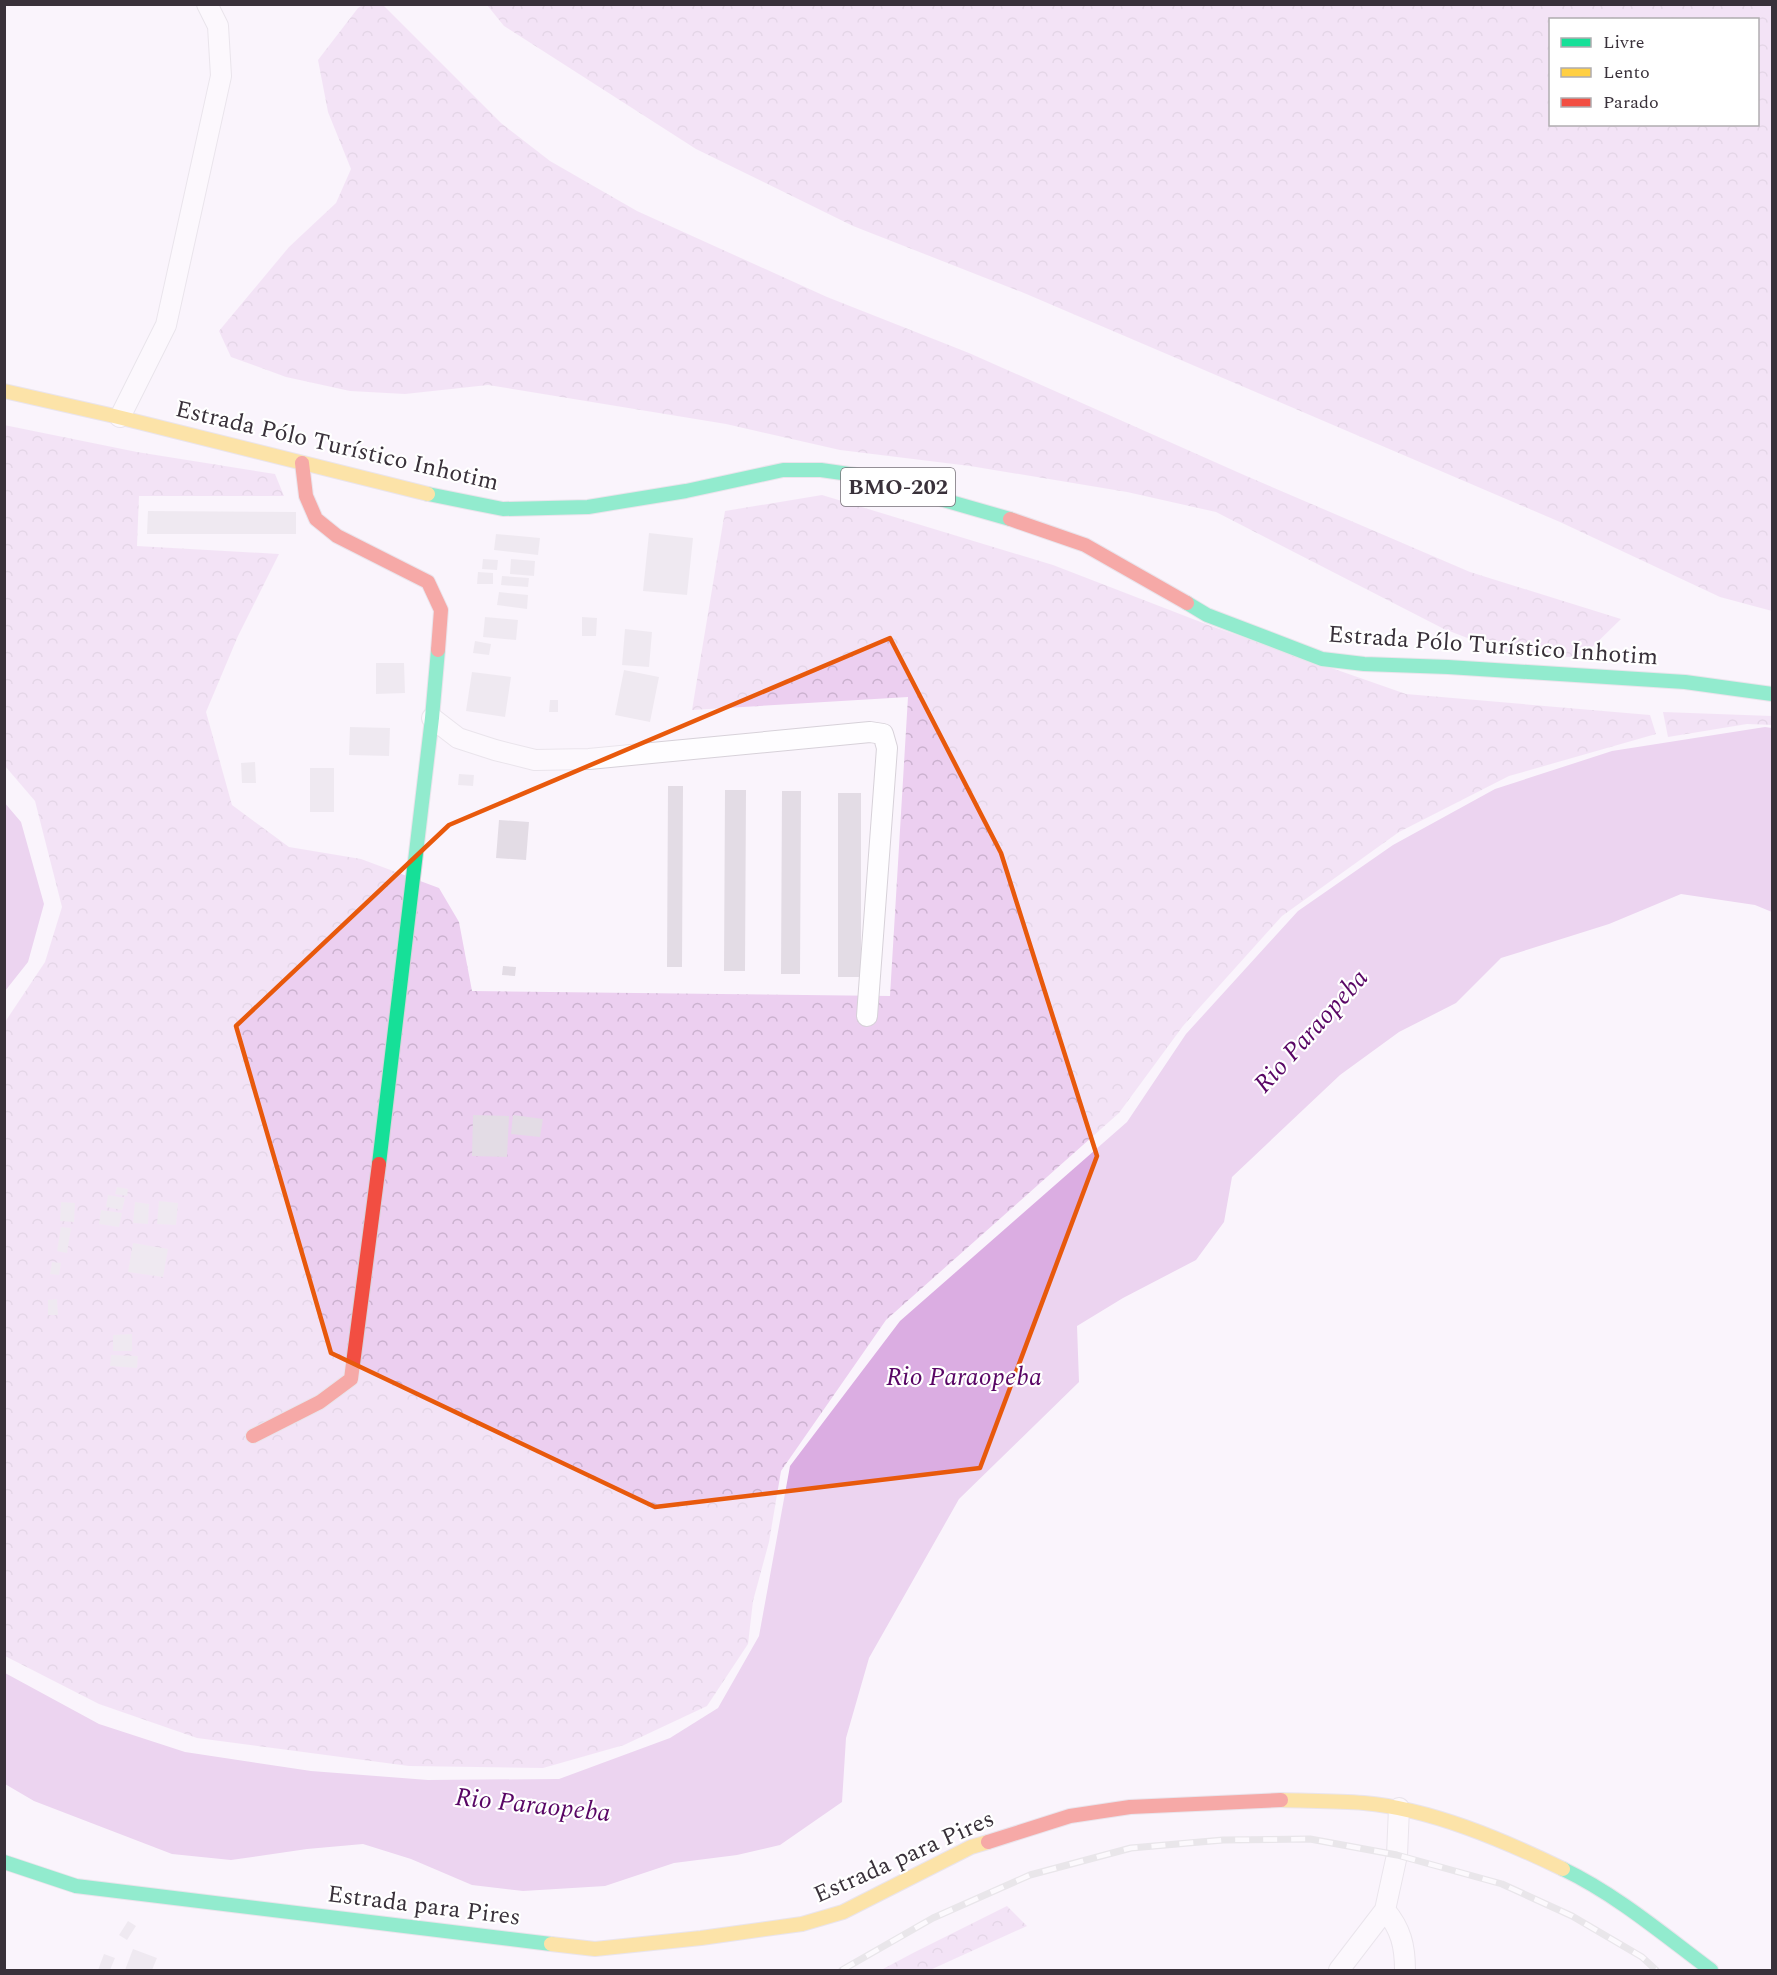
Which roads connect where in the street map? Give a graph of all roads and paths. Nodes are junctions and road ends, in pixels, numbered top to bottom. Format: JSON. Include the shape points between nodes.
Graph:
{"nodes":[{"id":1,"x":207,"y":4,"type":"edge"},
{"id":2,"x":4,"y":391,"type":"edge"},
{"id":3,"x":120,"y":417,"type":"junction"},
{"id":4,"x":302,"y":463,"type":"junction"},
{"id":5,"x":1773,"y":694,"type":"edge"},
{"id":6,"x":432,"y":718,"type":"junction"},
{"id":7,"x":867,"y":1016,"type":"dead end"},
{"id":8,"x":253,"y":1436,"type":"dead end"},
{"id":9,"x":1399,"y":1808,"type":"junction"},
{"id":10,"x":4,"y":1862,"type":"edge"},
{"id":11,"x":1385,"y":1910,"type":"junction"},
{"id":12,"x":1339,"y":1971,"type":"edge"},
{"id":13,"x":1405,"y":1971,"type":"edge"},
{"id":14,"x":1711,"y":1971,"type":"edge"}],
"edges":[{"from":1,"to":3,"type":"street","via":[[218,26],[220,76],[166,325]]},
{"from":2,"to":3,"type":"street","name":"Estrada Pólo Turístico Inhotim","number":"BMO-202"},
{"from":3,"to":4,"type":"street","name":"Estrada Pólo Turístico Inhotim","number":"BMO-202"},
{"from":4,"to":5,"type":"street","name":"Estrada Pólo Turístico Inhotim","number":"BMO-202","via":[[503,509],[588,507],[783,470],[856,475],[996,513],[1085,545],[1207,615],[1322,659],[1685,682]]},
{"from":4,"to":6,"type":"street","via":[[306,496],[316,519],[337,536],[428,582],[441,610]]},
{"from":6,"to":7,"type":"street","via":[[458,738],[535,760],[589,759],[870,732],[883,734],[887,748]]},
{"from":6,"to":8,"type":"street","via":[[351,1379],[320,1402]]},
{"from":9,"to":10,"type":"street","name":"Estrada para Pires","via":[[1272,1800],[1130,1808],[1070,1816],[971,1847],[843,1912],[802,1924],[595,1949],[76,1886]]},
{"from":9,"to":11,"type":"street","via":[[1397,1855]]},
{"from":9,"to":14,"type":"street","name":"Estrada para Pires","via":[[1481,1833],[1585,1880]]},
{"from":11,"to":12,"type":"street"},
{"from":11,"to":13,"type":"street","via":[[1397,1925]]}]}
